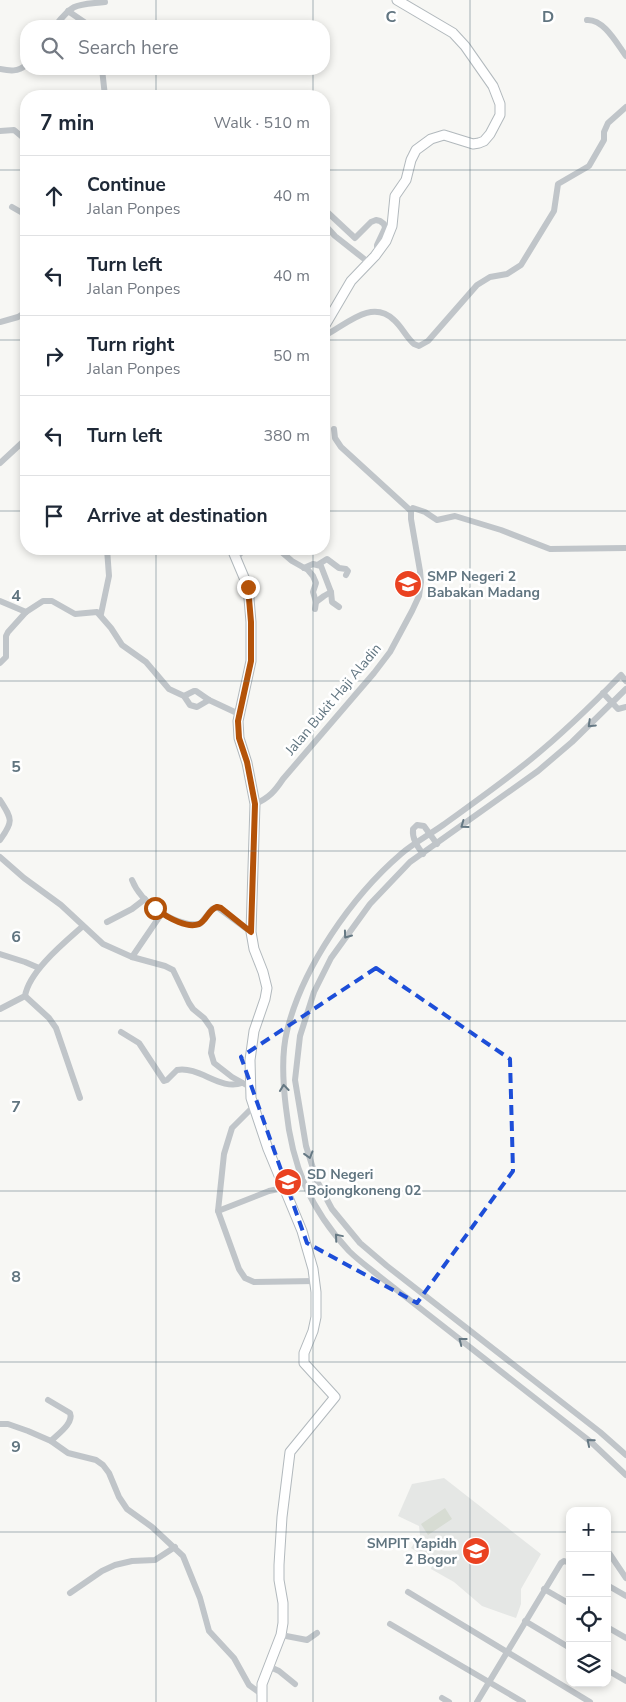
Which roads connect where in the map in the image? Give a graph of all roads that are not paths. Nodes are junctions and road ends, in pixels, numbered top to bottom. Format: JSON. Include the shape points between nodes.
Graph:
{"nodes":[{"id":1,"x":397,"y":0,"type":"edge"},
{"id":2,"x":105,"y":2,"type":"dead end"},
{"id":3,"x":68,"y":10,"type":"junction"},
{"id":4,"x":60,"y":20,"type":"edge"},
{"id":5,"x":82,"y":20,"type":"edge"},
{"id":6,"x":587,"y":20,"type":"dead end"},
{"id":7,"x":626,"y":56,"type":"edge"},
{"id":8,"x":0,"y":69,"type":"edge"},
{"id":9,"x":20,"y":69,"type":"edge"},
{"id":10,"x":103,"y":75,"type":"edge"},
{"id":11,"x":104,"y":90,"type":"edge"},
{"id":12,"x":626,"y":107,"type":"edge"},
{"id":13,"x":0,"y":131,"type":"edge"},
{"id":14,"x":20,"y":135,"type":"edge"},
{"id":15,"x":12,"y":207,"type":"dead end"},
{"id":16,"x":20,"y":212,"type":"edge"},
{"id":17,"x":330,"y":216,"type":"edge"},
{"id":18,"x":330,"y":231,"type":"edge"},
{"id":19,"x":377,"y":253,"type":"junction"},
{"id":20,"x":368,"y":262,"type":"junction"},
{"id":21,"x":20,"y":316,"type":"edge"},
{"id":22,"x":330,"y":317,"type":"edge"},
{"id":23,"x":0,"y":322,"type":"edge"},
{"id":24,"x":330,"y":333,"type":"edge"},
{"id":25,"x":334,"y":429,"type":"dead end"},
{"id":26,"x":20,"y":445,"type":"edge"},
{"id":27,"x":0,"y":463,"type":"edge"},
{"id":28,"x":411,"y":510,"type":"junction"},
{"id":29,"x":626,"y":548,"type":"edge"},
{"id":30,"x":107,"y":555,"type":"edge"},
{"id":31,"x":235,"y":555,"type":"edge"},
{"id":32,"x":285,"y":555,"type":"edge"},
{"id":33,"x":319,"y":564,"type":"junction"},
{"id":34,"x":304,"y":568,"type":"junction"},
{"id":35,"x":346,"y":575,"type":"dead end"},
{"id":36,"x":332,"y":592,"type":"junction"},
{"id":37,"x":0,"y":601,"type":"edge"},
{"id":38,"x":339,"y":607,"type":"dead end"},
{"id":39,"x":26,"y":612,"type":"junction"},
{"id":40,"x":100,"y":614,"type":"junction"},
{"id":41,"x":0,"y":663,"type":"edge"},
{"id":42,"x":626,"y":681,"type":"edge"},
{"id":43,"x":626,"y":689,"type":"edge"},
{"id":44,"x":603,"y":694,"type":"junction"},
{"id":45,"x":184,"y":696,"type":"junction"},
{"id":46,"x":208,"y":700,"type":"junction"},
{"id":47,"x":612,"y":704,"type":"junction"},
{"id":48,"x":626,"y":707,"type":"edge"},
{"id":49,"x":239,"y":714,"type":"junction"},
{"id":50,"x":0,"y":800,"type":"edge"},
{"id":51,"x":255,"y":804,"type":"junction"},
{"id":52,"x":430,"y":833,"type":"junction"},
{"id":53,"x":0,"y":840,"type":"edge"},
{"id":54,"x":416,"y":844,"type":"junction"},
{"id":55,"x":438,"y":844,"type":"junction"},
{"id":56,"x":423,"y":854,"type":"junction"},
{"id":57,"x":0,"y":857,"type":"edge"},
{"id":58,"x":132,"y":880,"type":"dead end"},
{"id":59,"x":144,"y":899,"type":"junction"},
{"id":60,"x":162,"y":913,"type":"junction"},
{"id":61,"x":107,"y":922,"type":"dead end"},
{"id":62,"x":83,"y":926,"type":"junction"},
{"id":63,"x":251,"y":932,"type":"junction"},
{"id":64,"x":0,"y":954,"type":"edge"},
{"id":65,"x":132,"y":957,"type":"junction"},
{"id":66,"x":39,"y":968,"type":"junction"},
{"id":67,"x":25,"y":996,"type":"junction"},
{"id":68,"x":0,"y":1008,"type":"edge"},
{"id":69,"x":121,"y":1032,"type":"dead end"},
{"id":70,"x":246,"y":1085,"type":"junction"},
{"id":71,"x":80,"y":1098,"type":"dead end"},
{"id":72,"x":253,"y":1107,"type":"junction"},
{"id":73,"x":283,"y":1188,"type":"junction"},
{"id":74,"x":218,"y":1211,"type":"junction"},
{"id":75,"x":315,"y":1281,"type":"junction"},
{"id":76,"x":48,"y":1400,"type":"dead end"},
{"id":77,"x":559,"y":1400,"type":"junction"},
{"id":78,"x":552,"y":1412,"type":"junction"},
{"id":79,"x":577,"y":1414,"type":"junction"},
{"id":80,"x":0,"y":1424,"type":"edge"},
{"id":81,"x":569,"y":1425,"type":"junction"},
{"id":82,"x":52,"y":1441,"type":"junction"},
{"id":83,"x":626,"y":1455,"type":"edge"},
{"id":84,"x":626,"y":1474,"type":"edge"},
{"id":85,"x":175,"y":1547,"type":"junction"},
{"id":86,"x":608,"y":1552,"type":"edge"},
{"id":87,"x":566,"y":1562,"type":"edge"},
{"id":88,"x":626,"y":1578,"type":"edge"},
{"id":89,"x":611,"y":1587,"type":"edge"},
{"id":90,"x":544,"y":1589,"type":"junction"},
{"id":91,"x":408,"y":1592,"type":"dead end"},
{"id":92,"x":70,"y":1593,"type":"dead end"},
{"id":93,"x":626,"y":1596,"type":"edge"},
{"id":94,"x":566,"y":1602,"type":"edge"},
{"id":95,"x":525,"y":1621,"type":"junction"},
{"id":96,"x":390,"y":1624,"type":"dead end"},
{"id":97,"x":611,"y":1629,"type":"edge"},
{"id":98,"x":317,"y":1633,"type":"dead end"},
{"id":99,"x":281,"y":1635,"type":"junction"},
{"id":100,"x":626,"y":1638,"type":"edge"},
{"id":101,"x":566,"y":1646,"type":"edge"},
{"id":102,"x":507,"y":1652,"type":"junction"},
{"id":103,"x":268,"y":1666,"type":"junction"},
{"id":104,"x":611,"y":1672,"type":"edge"},
{"id":105,"x":626,"y":1681,"type":"edge"},
{"id":106,"x":489,"y":1682,"type":"junction"},
{"id":107,"x":294,"y":1684,"type":"dead end"},
{"id":108,"x":261,"y":1697,"type":"edge"},
{"id":109,"x":442,"y":1698,"type":"dead end"},
{"id":110,"x":449,"y":1702,"type":"edge"},
{"id":111,"x":477,"y":1702,"type":"edge"},
{"id":112,"x":524,"y":1702,"type":"edge"},
{"id":113,"x":590,"y":1702,"type":"edge"}],
"edges":[{"from":1,"to":19,"type":"street","via":[[453,33],[466,46],[492,86],[500,104],[500,115],[490,134],[479,143],[444,135],[431,139],[416,150],[406,180],[395,196],[392,226]]},
{"from":2,"to":3,"type":"street","via":[[74,6]]},
{"from":3,"to":4,"type":"street"},
{"from":3,"to":5,"type":"street"},
{"from":6,"to":7,"type":"street","via":[[603,26]]},
{"from":8,"to":9,"type":"street"},
{"from":10,"to":11,"type":"street"},
{"from":12,"to":24,"type":"street","via":[[608,123],[604,140],[589,166],[558,184],[554,211],[521,265],[477,285],[428,341],[419,346],[414,344],[392,318],[371,311]]},
{"from":13,"to":14,"type":"street","via":[[14,130]]},
{"from":15,"to":16,"type":"street"},
{"from":17,"to":19,"type":"street","via":[[354,238],[371,222],[380,221],[385,228]]},
{"from":18,"to":20,"type":"street"},
{"from":19,"to":20,"type":"street"},
{"from":20,"to":22,"type":"street","via":[[351,281]]},
{"from":21,"to":23,"type":"street"},
{"from":25,"to":28,"type":"street","via":[[341,447]]},
{"from":26,"to":27,"type":"street"},
{"from":28,"to":29,"type":"street","via":[[417,508],[438,520],[455,516],[550,549]]},
{"from":28,"to":51,"type":"street","name":"Jalan Bukit Haji Aladin","via":[[421,582],[419,596],[400,635],[374,673],[273,793]]},
{"from":30,"to":40,"type":"street","via":[[109,576]]},
{"from":31,"to":49,"type":"street","via":[[248,587],[251,622],[251,661]]},
{"from":32,"to":34,"type":"street"},
{"from":33,"to":34,"type":"street"},
{"from":33,"to":35,"type":"street","via":[[327,559],[346,569]]},
{"from":33,"to":36,"type":"street"},
{"from":34,"to":36,"type":"street","via":[[315,579],[315,605]]},
{"from":36,"to":38,"type":"street","via":[[334,604]]},
{"from":37,"to":39,"type":"street"},
{"from":39,"to":40,"type":"street","via":[[47,600],[75,614],[93,611]]},
{"from":39,"to":41,"type":"street","via":[[6,636],[6,657]]},
{"from":40,"to":45,"type":"street","via":[[122,645],[146,662],[169,689]]},
{"from":42,"to":44,"type":"street","via":[[621,675]]},
{"from":43,"to":47,"type":"street"},
{"from":44,"to":47,"type":"street"},
{"from":44,"to":52,"type":"street","via":[[529,761]]},
{"from":45,"to":46,"type":"street","via":[[194,691]]},
{"from":45,"to":46,"type":"street","via":[[194,707]]},
{"from":46,"to":49,"type":"street"},
{"from":47,"to":48,"type":"street","via":[[618,708]]},
{"from":47,"to":55,"type":"street","one_way":true,"via":[[538,771]]},
{"from":49,"to":51,"type":"street","via":[[239,738]]},
{"from":50,"to":53,"type":"street","via":[[8,810],[10,824]]},
{"from":51,"to":63,"type":"street"},
{"from":52,"to":54,"type":"street"},
{"from":52,"to":54,"type":"street","via":[[424,826],[417,825],[412,829]]},
{"from":52,"to":55,"type":"street"},
{"from":54,"to":56,"type":"street"},
{"from":78,"to":54,"type":"street","one_way":true,"via":[[350,1252],[321,1217],[305,1187],[293,1151],[283,1080],[286,1032],[302,987],[320,952],[360,896],[402,852]]},
{"from":55,"to":56,"type":"street"},
{"from":56,"to":77,"type":"street","one_way":true,"via":[[410,862],[370,904],[331,958],[314,992],[300,1036],[296,1080],[306,1146],[317,1182],[332,1209],[360,1243]]},
{"from":57,"to":62,"type":"street","via":[[51,896]]},
{"from":58,"to":59,"type":"street"},
{"from":59,"to":60,"type":"street"},
{"from":59,"to":61,"type":"street"},
{"from":60,"to":63,"type":"street","via":[[192,925],[202,922],[217,907]]},
{"from":60,"to":65,"type":"street"},
{"from":62,"to":65,"type":"street","via":[[103,944]]},
{"from":62,"to":66,"type":"street"},
{"from":63,"to":70,"type":"street","via":[[266,988],[254,1031]]},
{"from":64,"to":66,"type":"street"},
{"from":65,"to":70,"type":"street","via":[[173,970],[189,1004],[211,1028],[214,1062]]},
{"from":66,"to":67,"type":"street"},
{"from":67,"to":68,"type":"street"},
{"from":67,"to":71,"type":"street","via":[[56,1028]]},
{"from":69,"to":70,"type":"street","via":[[139,1043],[164,1081],[177,1070],[185,1070],[222,1082]]},
{"from":70,"to":72,"type":"street"},
{"from":72,"to":73,"type":"street"},
{"from":72,"to":74,"type":"street","via":[[232,1128],[224,1154]]},
{"from":73,"to":74,"type":"street"},
{"from":73,"to":75,"type":"street","via":[[310,1256]]},
{"from":74,"to":75,"type":"street","via":[[245,1278],[254,1282]]},
{"from":75,"to":99,"type":"street","via":[[316,1323],[303,1358],[334,1397],[290,1452],[279,1565],[283,1613]]},
{"from":76,"to":82,"type":"street","via":[[72,1416]]},
{"from":77,"to":78,"type":"street"},
{"from":77,"to":79,"type":"street"},
{"from":78,"to":81,"type":"street"},
{"from":79,"to":81,"type":"street"},
{"from":79,"to":83,"type":"street"},
{"from":80,"to":82,"type":"street"},
{"from":84,"to":81,"type":"street","one_way":true},
{"from":82,"to":85,"type":"street","via":[[68,1453],[103,1465],[127,1509]]},
{"from":85,"to":92,"type":"street","via":[[155,1560],[132,1561],[102,1571]]},
{"from":85,"to":108,"type":"street","via":[[188,1565],[209,1631],[234,1658],[249,1685]]},
{"from":86,"to":88,"type":"street"},
{"from":87,"to":90,"type":"street","via":[[561,1563]]},
{"from":89,"to":93,"type":"street"},
{"from":90,"to":94,"type":"street"},
{"from":90,"to":95,"type":"street"},
{"from":91,"to":102,"type":"street"},
{"from":95,"to":101,"type":"street"},
{"from":95,"to":102,"type":"street"},
{"from":96,"to":106,"type":"street"},
{"from":97,"to":100,"type":"street"},
{"from":98,"to":99,"type":"street","via":[[306,1640]]},
{"from":99,"to":103,"type":"street"},
{"from":102,"to":106,"type":"street"},
{"from":102,"to":113,"type":"street"},
{"from":103,"to":107,"type":"street"},
{"from":103,"to":108,"type":"street"},
{"from":104,"to":105,"type":"street"},
{"from":106,"to":111,"type":"street"},
{"from":106,"to":112,"type":"street"},
{"from":109,"to":110,"type":"street"}]}
